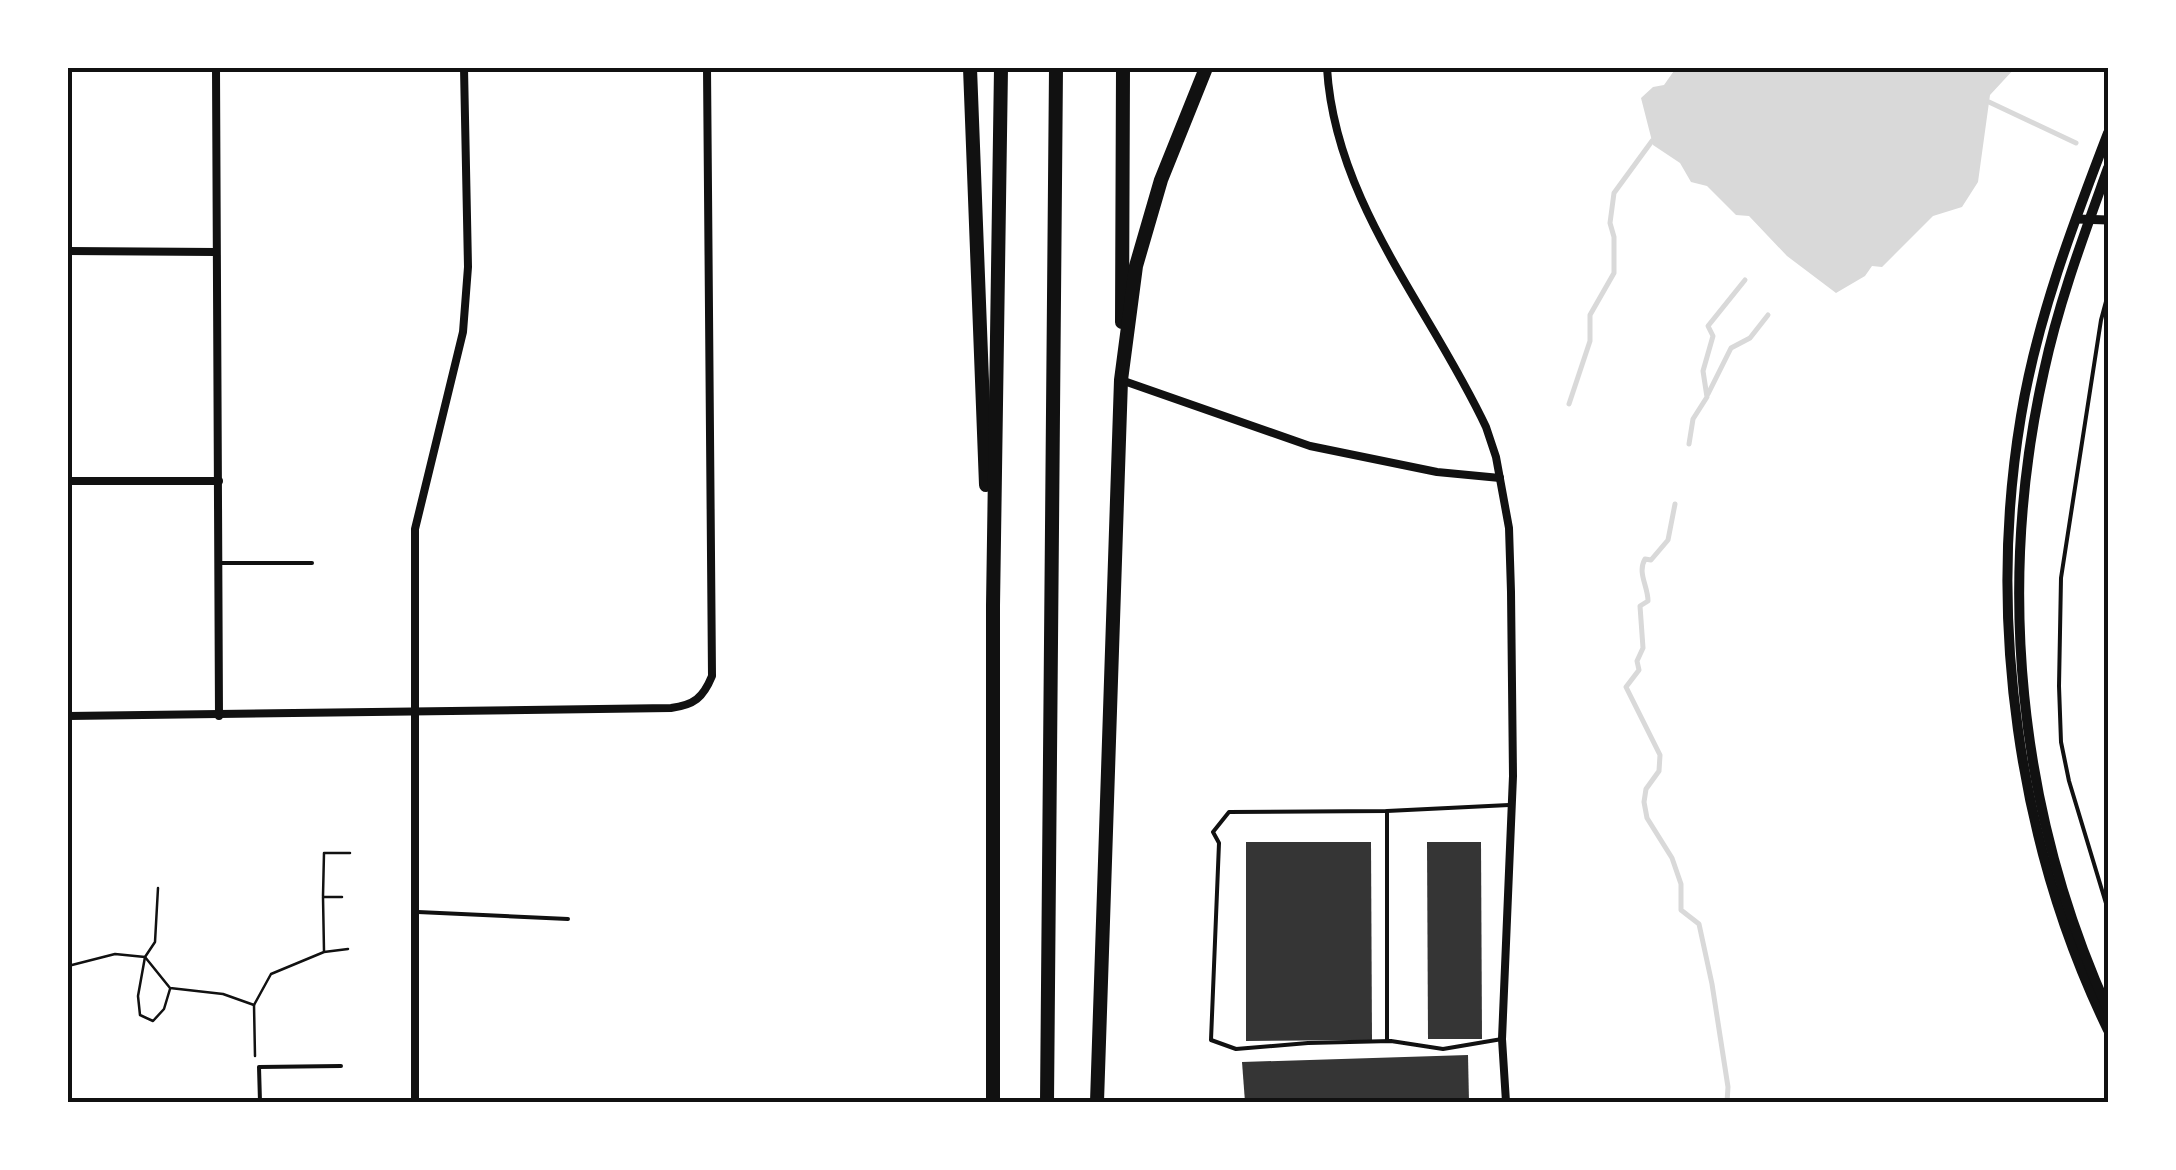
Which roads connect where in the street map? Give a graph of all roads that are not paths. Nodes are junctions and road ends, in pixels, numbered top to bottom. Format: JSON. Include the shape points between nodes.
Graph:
{"nodes":[{"id":1,"x":216,"y":68,"type":"edge"},
{"id":2,"x":464,"y":68,"type":"edge"},
{"id":3,"x":707,"y":68,"type":"edge"},
{"id":4,"x":970,"y":68,"type":"edge"},
{"id":5,"x":1001,"y":68,"type":"edge"},
{"id":6,"x":1056,"y":68,"type":"edge"},
{"id":7,"x":1124,"y":68,"type":"edge"},
{"id":8,"x":1206,"y":68,"type":"edge"},
{"id":9,"x":1326,"y":68,"type":"edge"},
{"id":10,"x":2108,"y":133,"type":"edge"},
{"id":11,"x":2108,"y":170,"type":"edge"},
{"id":12,"x":2078,"y":219,"type":"junction"},
{"id":13,"x":2090,"y":219,"type":"junction"},
{"id":14,"x":2108,"y":220,"type":"edge"},
{"id":15,"x":68,"y":251,"type":"edge"},
{"id":16,"x":216,"y":252,"type":"junction"},
{"id":17,"x":2108,"y":294,"type":"edge"},
{"id":18,"x":1121,"y":380,"type":"junction"},
{"id":19,"x":1500,"y":478,"type":"junction"},
{"id":20,"x":68,"y":482,"type":"edge"},
{"id":21,"x":219,"y":482,"type":"junction"},
{"id":22,"x":219,"y":563,"type":"junction"},
{"id":23,"x":312,"y":563,"type":"dead end"},
{"id":24,"x":993,"y":606,"type":"junction"},
{"id":25,"x":413,"y":713,"type":"junction"},
{"id":26,"x":68,"y":716,"type":"edge"},
{"id":27,"x":219,"y":716,"type":"junction"},
{"id":28,"x":1510,"y":805,"type":"junction"},
{"id":29,"x":1387,"y":811,"type":"junction"},
{"id":30,"x":2108,"y":910,"type":"edge"},
{"id":31,"x":414,"y":912,"type":"junction"},
{"id":32,"x":568,"y":919,"type":"dead end"},
{"id":33,"x":2108,"y":1010,"type":"edge"},
{"id":34,"x":2108,"y":1030,"type":"edge"},
{"id":35,"x":1502,"y":1039,"type":"junction"},
{"id":36,"x":1387,"y":1042,"type":"junction"},
{"id":37,"x":342,"y":1066,"type":"dead end"},
{"id":38,"x":260,"y":1102,"type":"edge"},
{"id":39,"x":415,"y":1102,"type":"edge"},
{"id":40,"x":994,"y":1102,"type":"edge"},
{"id":41,"x":1047,"y":1102,"type":"edge"},
{"id":42,"x":1097,"y":1102,"type":"edge"},
{"id":43,"x":1506,"y":1102,"type":"edge"}],
"edges":[{"from":1,"to":16,"type":"street"},
{"from":2,"to":25,"type":"street","via":[[466,301],[458,364],[416,529]]},
{"from":3,"to":25,"type":"street","via":[[712,676],[688,706]]},
{"from":4,"to":24,"type":"highway"},
{"from":5,"to":24,"type":"highway"},
{"from":6,"to":41,"type":"highway"},
{"from":7,"to":18,"type":"highway"},
{"from":8,"to":18,"type":"highway","via":[[1161,180],[1136,266]]},
{"from":9,"to":19,"type":"street","via":[[1339,132],[1370,219],[1475,404]]},
{"from":10,"to":12,"type":"main road"},
{"from":11,"to":13,"type":"main road"},
{"from":12,"to":13,"type":"street"},
{"from":12,"to":34,"type":"main road","via":[[2046,308],[2021,414],[2010,652],[2019,735],[2054,894]]},
{"from":13,"to":14,"type":"street"},
{"from":13,"to":33,"type":"main road","via":[[2059,312],[2031,435],[2018,593],[2028,733],[2044,819]]},
{"from":15,"to":16,"type":"street"},
{"from":16,"to":21,"type":"street"},
{"from":17,"to":30,"type":"lane","via":[[2063,561],[2060,686],[2069,782]]},
{"from":18,"to":19,"type":"street","via":[[1310,446]]},
{"from":18,"to":42,"type":"highway"},
{"from":19,"to":28,"type":"street","via":[[1509,528],[1514,685]]},
{"from":20,"to":21,"type":"street"},
{"from":21,"to":22,"type":"street"},
{"from":22,"to":23,"type":"lane"},
{"from":22,"to":27,"type":"street"},
{"from":24,"to":40,"type":"highway"},
{"from":25,"to":27,"type":"street"},
{"from":25,"to":31,"type":"street"},
{"from":26,"to":27,"type":"street"},
{"from":28,"to":29,"type":"lane"},
{"from":28,"to":35,"type":"street"},
{"from":29,"to":36,"type":"lane"},
{"from":29,"to":36,"type":"lane","via":[[1229,812],[1213,832],[1219,843],[1211,1040],[1236,1049]]},
{"from":31,"to":32,"type":"lane"},
{"from":31,"to":39,"type":"street"},
{"from":35,"to":36,"type":"lane","via":[[1443,1049]]},
{"from":35,"to":43,"type":"street"},
{"from":37,"to":38,"type":"lane","via":[[258,1067]]}]}
